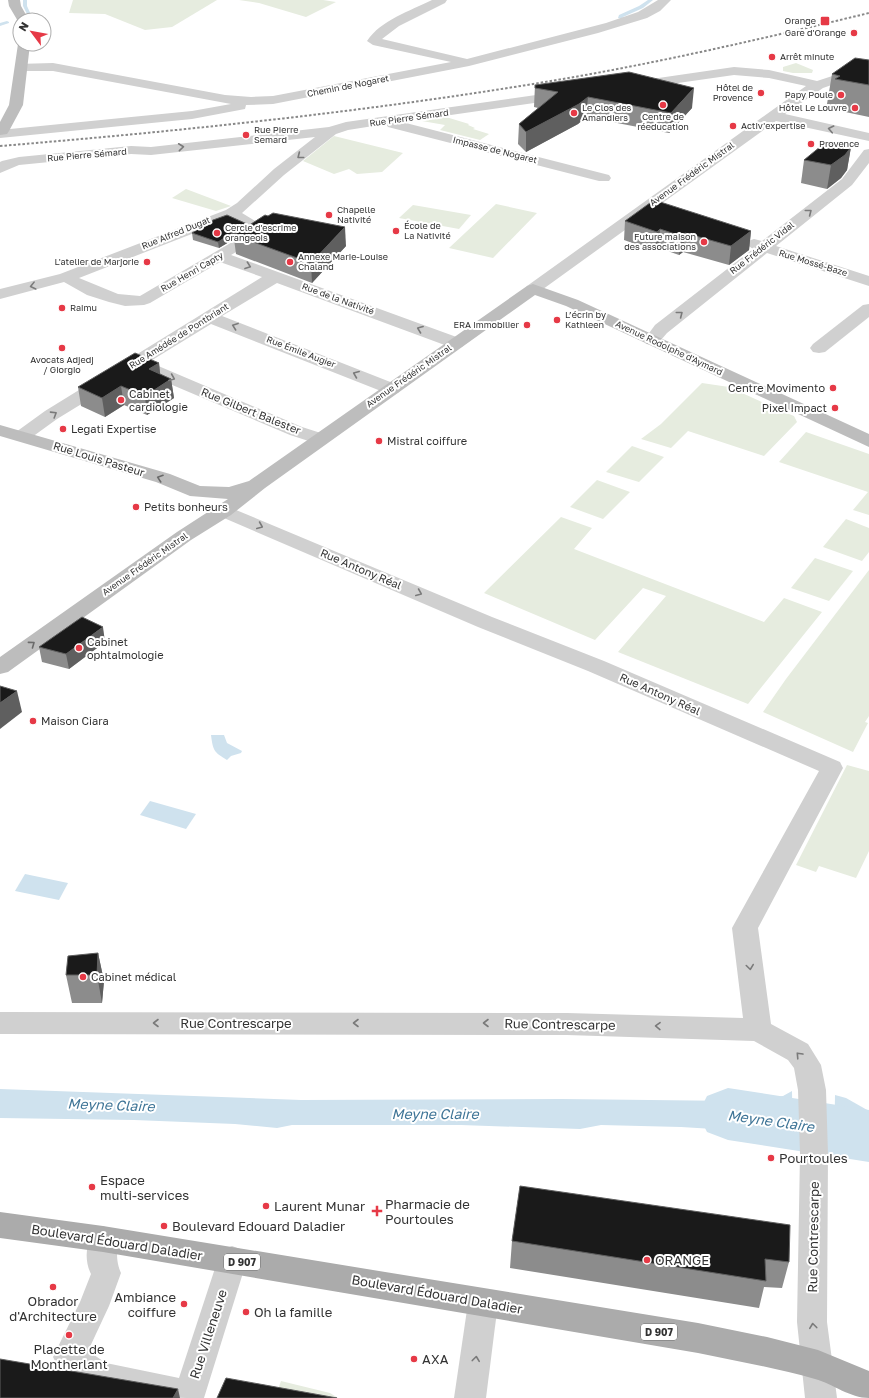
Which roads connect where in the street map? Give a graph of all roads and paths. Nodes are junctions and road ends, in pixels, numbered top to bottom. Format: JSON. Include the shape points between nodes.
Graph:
{"nodes":[{"id":1,"x":14,"y":0,"type":"edge"},
{"id":2,"x":441,"y":0,"type":"edge"},
{"id":3,"x":666,"y":0,"type":"edge"},
{"id":4,"x":18,"y":12,"type":"edge"},
{"id":5,"x":23,"y":52,"type":"edge"},
{"id":6,"x":469,"y":62,"type":"junction"},
{"id":7,"x":22,"y":66,"type":"junction"},
{"id":8,"x":869,"y":68,"type":"edge"},
{"id":9,"x":818,"y":85,"type":"junction"},
{"id":10,"x":621,"y":87,"type":"edge"},
{"id":11,"x":574,"y":94,"type":"edge"},
{"id":12,"x":273,"y":100,"type":"junction"},
{"id":13,"x":773,"y":116,"type":"junction"},
{"id":14,"x":387,"y":121,"type":"junction"},
{"id":15,"x":331,"y":131,"type":"junction"},
{"id":16,"x":5,"y":133,"type":"edge"},
{"id":17,"x":869,"y":137,"type":"edge"},
{"id":18,"x":869,"y":153,"type":"edge"},
{"id":19,"x":0,"y":169,"type":"edge"},
{"id":20,"x":604,"y":178,"type":"dead end"},
{"id":21,"x":644,"y":209,"type":"junction"},
{"id":22,"x":231,"y":213,"type":"junction"},
{"id":23,"x":664,"y":215,"type":"edge"},
{"id":24,"x":743,"y":241,"type":"edge"},
{"id":25,"x":764,"y":248,"type":"junction"},
{"id":26,"x":220,"y":256,"type":"junction"},
{"id":27,"x":276,"y":276,"type":"junction"},
{"id":28,"x":66,"y":277,"type":"junction"},
{"id":29,"x":869,"y":281,"type":"edge"},
{"id":30,"x":533,"y":288,"type":"junction"},
{"id":31,"x":0,"y":294,"type":"edge"},
{"id":32,"x":869,"y":309,"type":"edge"},
{"id":33,"x":209,"y":318,"type":"junction"},
{"id":34,"x":652,"y":340,"type":"junction"},
{"id":35,"x":456,"y":343,"type":"junction"},
{"id":36,"x":818,"y":348,"type":"dead end"},
{"id":37,"x":136,"y":363,"type":"junction"},
{"id":38,"x":392,"y":389,"type":"junction"},
{"id":39,"x":0,"y":430,"type":"edge"},
{"id":40,"x":22,"y":436,"type":"junction"},
{"id":41,"x":321,"y":439,"type":"junction"},
{"id":42,"x":869,"y":441,"type":"edge"},
{"id":43,"x":258,"y":484,"type":"junction"},
{"id":44,"x":197,"y":492,"type":"junction"},
{"id":45,"x":224,"y":511,"type":"junction"},
{"id":46,"x":184,"y":536,"type":"junction"},
{"id":47,"x":0,"y":667,"type":"edge"},
{"id":48,"x":0,"y":1023,"type":"edge"},
{"id":49,"x":758,"y":1030,"type":"junction"},
{"id":50,"x":0,"y":1224,"type":"edge"},
{"id":51,"x":103,"y":1239,"type":"junction"},
{"id":52,"x":232,"y":1260,"type":"junction"},
{"id":53,"x":483,"y":1303,"type":"junction"},
{"id":54,"x":818,"y":1365,"type":"junction"},
{"id":55,"x":869,"y":1386,"type":"edge"},
{"id":56,"x":470,"y":1398,"type":"edge"},
{"id":57,"x":821,"y":1398,"type":"edge"}],
"edges":[{"from":1,"to":4,"type":"street"},
{"from":2,"to":6,"type":"street","via":[[387,28],[373,41]]},
{"from":3,"to":6,"type":"street","name":"Chemin de Nogaret","via":[[660,6],[634,18]]},
{"from":5,"to":7,"type":"street"},
{"from":6,"to":12,"type":"street","name":"Chemin de Nogaret"},
{"from":7,"to":12,"type":"street","name":"Chemin de Nogaret","via":[[53,67],[233,100]]},
{"from":7,"to":16,"type":"street","via":[[16,105]]},
{"from":8,"to":9,"type":"street"},
{"from":9,"to":10,"type":"street","via":[[769,74],[734,71]]},
{"from":9,"to":13,"type":"street","name":"Avenue Frédéric Mistral"},
{"from":11,"to":14,"type":"street","name":"Rue Pierre Sémard"},
{"from":12,"to":16,"type":"street","via":[[192,114]]},
{"from":17,"to":13,"type":"street","one_way":true},
{"from":13,"to":21,"type":"street","name":"Avenue Frédéric Mistral"},
{"from":14,"to":15,"type":"street","name":"Rue Pierre Sémard","via":[[346,126]]},
{"from":14,"to":20,"type":"street","name":"Impasse de Nogaret"},
{"from":19,"to":15,"type":"street","name":"Rue Pierre Sémard","one_way":true,"via":[[19,161],[131,150],[151,151]]},
{"from":15,"to":22,"type":"street","name":"Rue Alfred Dugat","one_way":true},
{"from":25,"to":18,"type":"street","name":"Rue Frédéric Vidal","one_way":true,"via":[[847,182]]},
{"from":21,"to":23,"type":"street"},
{"from":21,"to":30,"type":"street","name":"Avenue Frédéric Mistral"},
{"from":22,"to":26,"type":"street","name":"Rue Henri Capty","via":[[259,231]]},
{"from":22,"to":28,"type":"street","name":"Rue Alfred Dugat"},
{"from":24,"to":25,"type":"street","name":"Rue Mossé-Baze"},
{"from":25,"to":29,"type":"street","name":"Rue Mossé-Baze"},
{"from":34,"to":25,"type":"street","name":"Rue Frédéric Vidal","one_way":true,"via":[[661,329]]},
{"from":26,"to":27,"type":"street","name":"Rue de la Nativité","one_way":true},
{"from":26,"to":28,"type":"street","name":"Rue Henri Capty","via":[[144,300],[134,301],[91,291]]},
{"from":27,"to":33,"type":"street","name":"Rue Amédée de Pontbriant"},
{"from":35,"to":27,"type":"street","name":"Rue de la Nativité","one_way":true},
{"from":28,"to":31,"type":"street","name":"Rue Alfred Dugat","one_way":true},
{"from":30,"to":34,"type":"street","name":"Avenue Rodolphe d'Aymard"},
{"from":30,"to":35,"type":"street","name":"Avenue Frédéric Mistral"},
{"from":32,"to":36,"type":"street"},
{"from":33,"to":37,"type":"street","name":"Rue Amédée de Pontbriant"},
{"from":38,"to":33,"type":"street","name":"Rue Émile Augier","one_way":true},
{"from":34,"to":42,"type":"street","name":"Avenue Rodolphe d'Aymard"},
{"from":35,"to":38,"type":"street","name":"Avenue Frédéric Mistral"},
{"from":40,"to":37,"type":"street","name":"Rue Amédée de Pontbriant","one_way":true,"via":[[51,415]]},
{"from":37,"to":41,"type":"street","name":"Rue Gilbert Balester","one_way":true,"via":[[296,431]]},
{"from":38,"to":41,"type":"street","name":"Avenue Frédéric Mistral"},
{"from":39,"to":40,"type":"street","name":"Rue Louis Pasteur"},
{"from":44,"to":40,"type":"street","name":"Rue Louis Pasteur","one_way":true,"via":[[163,478]]},
{"from":41,"to":43,"type":"street","name":"Avenue Frédéric Mistral"},
{"from":43,"to":44,"type":"street","name":"Rue Louis Pasteur","via":[[230,494]]},
{"from":43,"to":45,"type":"street","name":"Avenue Frédéric Mistral"},
{"from":44,"to":46,"type":"street","via":[[206,506],[198,521]]},
{"from":45,"to":46,"type":"street","name":"Avenue Frédéric Mistral"},
{"from":45,"to":49,"type":"street","name":"Rue Antony Réal","one_way":true,"via":[[596,666],[832,768],[744,928]]},
{"from":47,"to":46,"type":"street","name":"Avenue Frédéric Mistral","one_way":true},
{"from":49,"to":48,"type":"street","name":"Rue Contrescarpe","one_way":true,"via":[[567,1024]]},
{"from":54,"to":49,"type":"street","name":"Rue Contrescarpe","one_way":true,"via":[[812,1322],[812,1090],[807,1065],[798,1052]]},
{"from":50,"to":51,"type":"main road","name":"Boulevard Édouard Daladier","number":"D 907"},
{"from":51,"to":52,"type":"main road","name":"Boulevard Édouard Daladier","number":"D 907"},
{"from":51,"to":52,"type":"street","name":"Rue Villeneuve","via":[[101,1264],[106,1273],[94,1306],[69,1357],[100,1377],[189,1395]]},
{"from":52,"to":53,"type":"main road","name":"Boulevard Édouard Daladier","number":"D 907"},
{"from":53,"to":54,"type":"main road","name":"Boulevard Édouard Daladier","number":"D 907","via":[[698,1338]]},
{"from":56,"to":53,"type":"street","one_way":true},
{"from":54,"to":55,"type":"main road","name":"Boulevard Édouard Daladier","number":"D 907"},
{"from":54,"to":57,"type":"street","name":"Rue Contrescarpe"}]}
